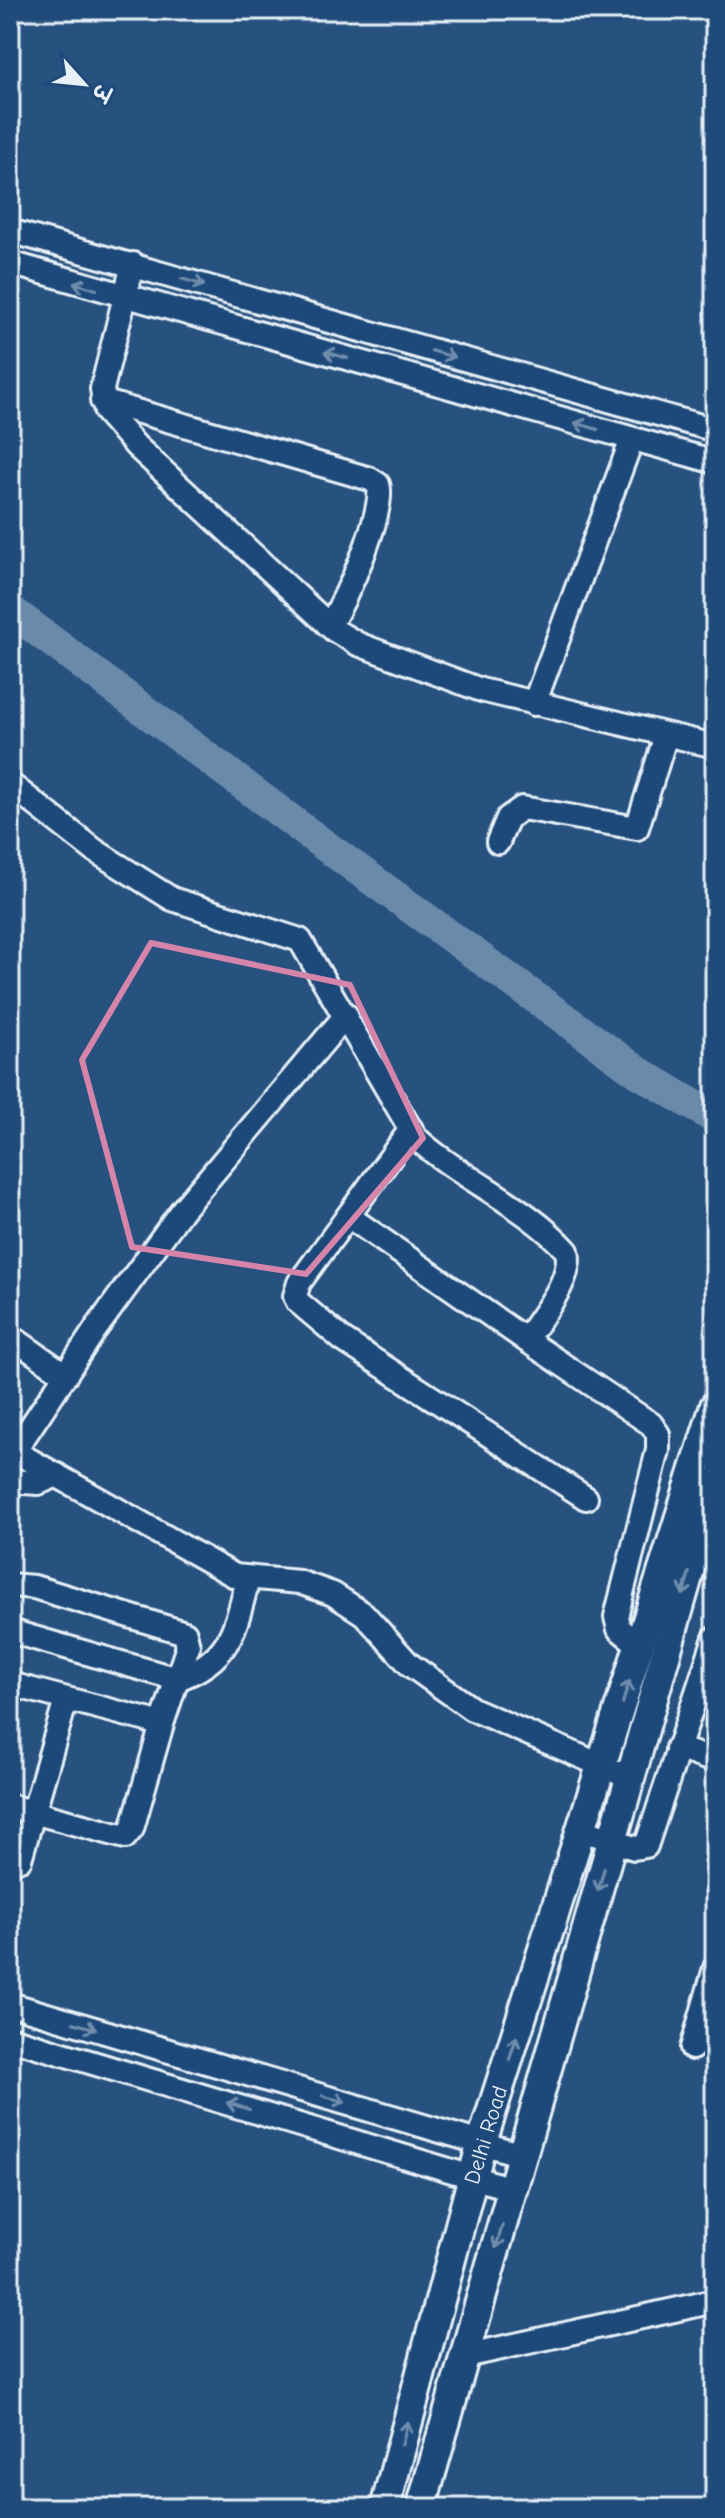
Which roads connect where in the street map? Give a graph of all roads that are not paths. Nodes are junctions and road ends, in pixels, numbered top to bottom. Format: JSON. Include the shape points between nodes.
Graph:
{"nodes":[{"id":1,"x":10,"y":231,"type":"edge"},
{"id":2,"x":10,"y":263,"type":"edge"},
{"id":3,"x":133,"y":264,"type":"junction"},
{"id":4,"x":125,"y":298,"type":"junction"},
{"id":5,"x":102,"y":401,"type":"junction"},
{"id":6,"x":715,"y":430,"type":"edge"},
{"id":7,"x":632,"y":439,"type":"junction"},
{"id":8,"x":715,"y":462,"type":"edge"},
{"id":9,"x":329,"y":625,"type":"junction"},
{"id":10,"x":534,"y":704,"type":"junction"},
{"id":11,"x":666,"y":735,"type":"junction"},
{"id":12,"x":715,"y":746,"type":"edge"},
{"id":13,"x":10,"y":784,"type":"edge"},
{"id":14,"x":498,"y":842,"type":"dead end"},
{"id":15,"x":346,"y":1015,"type":"junction"},
{"id":16,"x":411,"y":1129,"type":"junction"},
{"id":17,"x":348,"y":1216,"type":"junction"},
{"id":18,"x":10,"y":1336,"type":"edge"},
{"id":19,"x":526,"y":1340,"type":"junction"},
{"id":20,"x":66,"y":1375,"type":"junction"},
{"id":21,"x":715,"y":1406,"type":"edge"},
{"id":22,"x":12,"y":1450,"type":"edge"},
{"id":23,"x":57,"y":1475,"type":"junction"},
{"id":24,"x":10,"y":1481,"type":"edge"},
{"id":25,"x":715,"y":1482,"type":"edge"},
{"id":26,"x":586,"y":1498,"type":"dead end"},
{"id":27,"x":248,"y":1579,"type":"junction"},
{"id":28,"x":10,"y":1585,"type":"edge"},
{"id":29,"x":10,"y":1631,"type":"edge"},
{"id":30,"x":715,"y":1638,"type":"edge"},
{"id":31,"x":640,"y":1646,"type":"junction"},
{"id":32,"x":177,"y":1679,"type":"junction"},
{"id":33,"x":10,"y":1684,"type":"edge"},
{"id":34,"x":66,"y":1700,"type":"junction"},
{"id":35,"x":162,"y":1724,"type":"junction"},
{"id":36,"x":677,"y":1748,"type":"junction"},
{"id":37,"x":715,"y":1761,"type":"edge"},
{"id":38,"x":603,"y":1766,"type":"junction"},
{"id":39,"x":630,"y":1778,"type":"junction"},
{"id":40,"x":10,"y":1806,"type":"edge"},
{"id":41,"x":34,"y":1813,"type":"junction"},
{"id":42,"x":583,"y":1830,"type":"junction"},
{"id":43,"x":613,"y":1840,"type":"junction"},
{"id":44,"x":10,"y":1863,"type":"edge"},
{"id":45,"x":715,"y":1968,"type":"edge"},
{"id":46,"x":10,"y":2004,"type":"edge"},
{"id":47,"x":715,"y":2036,"type":"edge"},
{"id":48,"x":10,"y":2038,"type":"edge"},
{"id":49,"x":482,"y":2142,"type":"junction"},
{"id":50,"x":522,"y":2155,"type":"junction"},
{"id":51,"x":473,"y":2179,"type":"junction"},
{"id":52,"x":512,"y":2189,"type":"junction"},
{"id":53,"x":715,"y":2301,"type":"edge"},
{"id":54,"x":465,"y":2356,"type":"junction"},
{"id":55,"x":385,"y":2508,"type":"edge"},
{"id":56,"x":421,"y":2508,"type":"edge"}],
"edges":[{"from":1,"to":3,"type":"street"},
{"from":4,"to":2,"type":"street","one_way":true},
{"from":3,"to":4,"type":"street"},
{"from":3,"to":6,"type":"street","one_way":true},
{"from":4,"to":5,"type":"street"},
{"from":7,"to":4,"type":"street","one_way":true},
{"from":5,"to":9,"type":"street","via":[[120,431]]},
{"from":5,"to":9,"type":"street","via":[[378,484],[379,506]]},
{"from":7,"to":8,"type":"street"},
{"from":7,"to":10,"type":"street"},
{"from":9,"to":10,"type":"street","via":[[358,644],[430,673]]},
{"from":10,"to":11,"type":"street"},
{"from":11,"to":12,"type":"street"},
{"from":11,"to":14,"type":"street","via":[[637,828],[522,808],[508,818]]},
{"from":13,"to":15,"type":"street","via":[[94,850],[172,899],[300,940]]},
{"from":15,"to":16,"type":"street"},
{"from":15,"to":20,"type":"street","via":[[182,1210]]},
{"from":16,"to":17,"type":"street"},
{"from":16,"to":19,"type":"street","via":[[439,1158],[567,1251],[570,1262],[564,1278]]},
{"from":17,"to":19,"type":"street"},
{"from":17,"to":26,"type":"street","via":[[299,1283],[298,1302],[343,1340]]},
{"from":18,"to":20,"type":"street"},
{"from":19,"to":31,"type":"street","via":[[651,1424],[658,1434],[616,1617],[619,1629]]},
{"from":20,"to":22,"type":"street"},
{"from":21,"to":31,"type":"main road","name":"Delhi Road"},
{"from":22,"to":23,"type":"street"},
{"from":23,"to":24,"type":"street","via":[[38,1483]]},
{"from":23,"to":27,"type":"street"},
{"from":25,"to":39,"type":"main road","name":"Delhi Road","one_way":true},
{"from":27,"to":32,"type":"street","via":[[227,1646],[197,1672]]},
{"from":27,"to":38,"type":"street","via":[[290,1581],[333,1594],[364,1614],[409,1664],[443,1691],[520,1733]]},
{"from":28,"to":32,"type":"street","via":[[34,1587],[182,1631],[188,1646]]},
{"from":29,"to":32,"type":"street"},
{"from":30,"to":36,"type":"street"},
{"from":38,"to":31,"type":"main road","name":"Delhi Road","one_way":true},
{"from":32,"to":35,"type":"street"},
{"from":33,"to":34,"type":"street"},
{"from":34,"to":35,"type":"street"},
{"from":34,"to":41,"type":"street"},
{"from":35,"to":41,"type":"street","via":[[125,1837]]},
{"from":36,"to":37,"type":"street"},
{"from":36,"to":43,"type":"street","via":[[646,1846],[634,1848]]},
{"from":38,"to":39,"type":"street"},
{"from":38,"to":42,"type":"main road","name":"Delhi Road"},
{"from":39,"to":43,"type":"main road","name":"Delhi Road"},
{"from":40,"to":41,"type":"street"},
{"from":41,"to":44,"type":"street","via":[[20,1859]]},
{"from":42,"to":43,"type":"street"},
{"from":49,"to":42,"type":"main road","name":"Delhi Road","one_way":true},
{"from":43,"to":50,"type":"main road","name":"Delhi Road","one_way":true},
{"from":45,"to":47,"type":"street","via":[[692,2048]]},
{"from":46,"to":49,"type":"street","one_way":true},
{"from":51,"to":48,"type":"street","one_way":true},
{"from":49,"to":50,"type":"street"},
{"from":49,"to":51,"type":"main road","name":"Delhi Road"},
{"from":50,"to":52,"type":"main road","name":"Delhi Road"},
{"from":51,"to":52,"type":"street"},
{"from":55,"to":51,"type":"main road","name":"Delhi Road","one_way":true},
{"from":52,"to":54,"type":"main road","name":"Delhi Road","one_way":true},
{"from":53,"to":54,"type":"street"},
{"from":54,"to":56,"type":"main road","name":"Delhi Road"}]}
